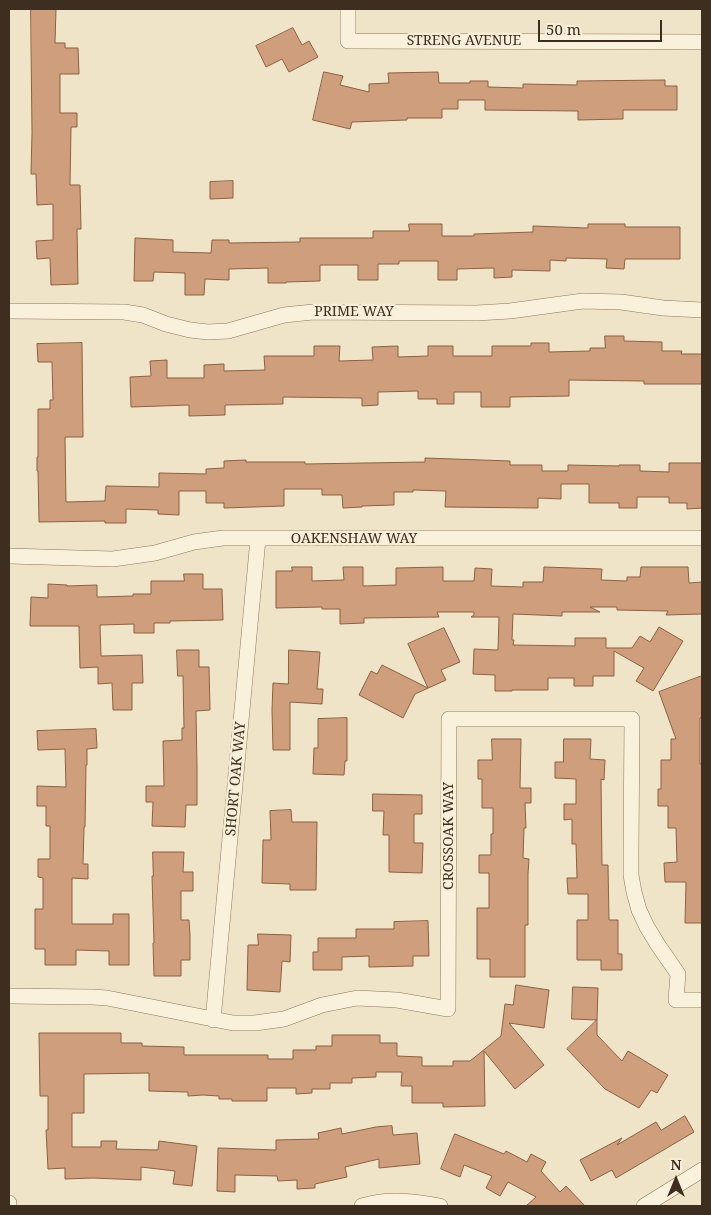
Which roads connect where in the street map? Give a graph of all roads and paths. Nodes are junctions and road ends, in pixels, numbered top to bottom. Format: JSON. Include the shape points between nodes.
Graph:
{"nodes":[{"id":1,"x":348,"y":9,"type":"edge"},
{"id":2,"x":702,"y":42,"type":"edge"},
{"id":3,"x":702,"y":310,"type":"edge"},
{"id":4,"x":9,"y":311,"type":"edge"},
{"id":5,"x":702,"y":538,"type":"edge"},
{"id":6,"x":258,"y":539,"type":"junction"},
{"id":7,"x":9,"y":556,"type":"edge"},
{"id":8,"x":9,"y":996,"type":"edge"},
{"id":9,"x":702,"y":1000,"type":"edge"},
{"id":10,"x":213,"y":1020,"type":"junction"},
{"id":11,"x":702,"y":1170,"type":"edge"},
{"id":12,"x":362,"y":1206,"type":"edge"},
{"id":13,"x":440,"y":1206,"type":"edge"},
{"id":14,"x":644,"y":1206,"type":"edge"}],
"edges":[{"from":1,"to":2,"type":"street","name":"STRENG AVENUE","via":[[348,41]]},
{"from":3,"to":4,"type":"street","name":"PRIME WAY","via":[[583,301],[477,313],[313,312],[228,331],[208,332],[124,312]]},
{"from":5,"to":6,"type":"street","name":"OAKENSHAW WAY"},
{"from":6,"to":7,"type":"street","name":"OAKENSHAW WAY","via":[[223,538],[194,542],[155,553],[113,559]]},
{"from":6,"to":10,"type":"street","name":"SHORT OAK WAY"},
{"from":8,"to":10,"type":"street","name":"CROSSOAK WAY","via":[[107,998]]},
{"from":9,"to":10,"type":"street","name":"CROSSOAK WAY","via":[[676,1000],[678,974],[647,927],[634,892],[631,875],[632,719],[449,719],[448,1009],[397,1000],[357,998],[322,1004],[284,1019],[255,1024]]},
{"from":11,"to":14,"type":"street"},
{"from":12,"to":13,"type":"street","via":[[404,1200]]}]}
